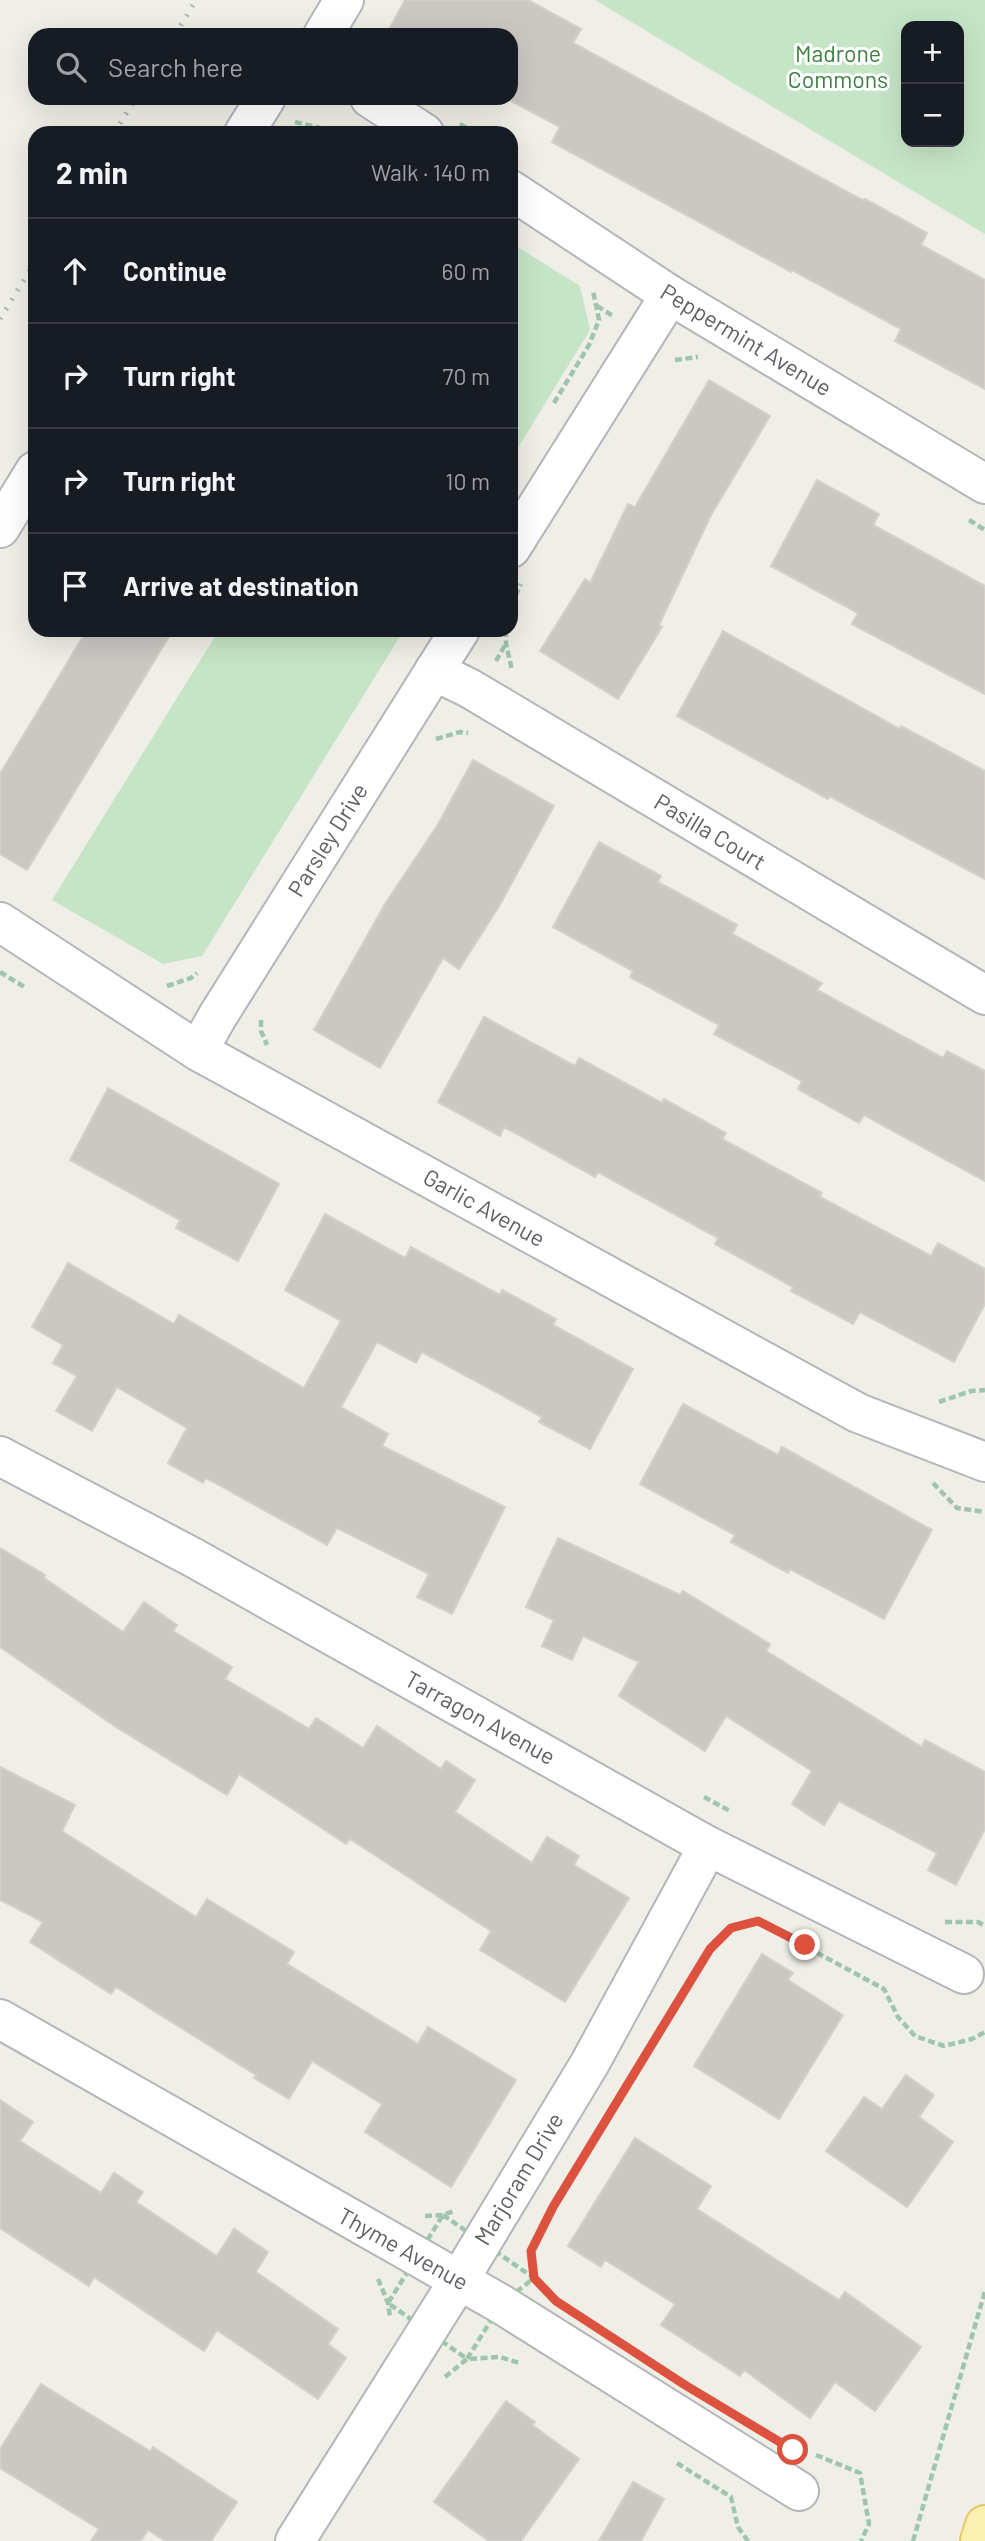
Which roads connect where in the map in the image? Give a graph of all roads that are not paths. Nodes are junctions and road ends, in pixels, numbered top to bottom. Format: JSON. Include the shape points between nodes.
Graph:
{"nodes":[{"id":1,"x":344,"y":0,"type":"edge"},
{"id":2,"x":327,"y":28,"type":"edge"},
{"id":3,"x":381,"y":105,"type":"edge"},
{"id":4,"x":276,"y":109,"type":"edge"},
{"id":5,"x":253,"y":126,"type":"edge"},
{"id":6,"x":413,"y":126,"type":"edge"},
{"id":7,"x":518,"y":195,"type":"edge"},
{"id":8,"x":670,"y":295,"type":"junction"},
{"id":9,"x":28,"y":482,"type":"edge"},
{"id":10,"x":985,"y":484,"type":"edge"},
{"id":11,"x":0,"y":528,"type":"edge"},
{"id":12,"x":518,"y":562,"type":"edge"},
{"id":13,"x":456,"y":637,"type":"edge"},
{"id":14,"x":434,"y":671,"type":"junction"},
{"id":15,"x":0,"y":922,"type":"edge"},
{"id":16,"x":985,"y":995,"type":"edge"},
{"id":17,"x":198,"y":1051,"type":"junction"},
{"id":18,"x":0,"y":1456,"type":"edge"},
{"id":19,"x":985,"y":1462,"type":"edge"},
{"id":20,"x":708,"y":1846,"type":"junction"},
{"id":21,"x":964,"y":1974,"type":"dead end"},
{"id":22,"x":0,"y":2020,"type":"edge"},
{"id":23,"x":459,"y":2280,"type":"junction"},
{"id":24,"x":799,"y":2491,"type":"dead end"},
{"id":25,"x":985,"y":2525,"type":"edge"},
{"id":26,"x":295,"y":2541,"type":"edge"},
{"id":27,"x":980,"y":2541,"type":"edge"}],
"edges":[{"from":1,"to":2,"type":"street"},
{"from":3,"to":6,"type":"street"},
{"from":4,"to":5,"type":"street"},
{"from":7,"to":8,"type":"street","name":"Peppermint Avenue"},
{"from":8,"to":10,"type":"street","name":"Peppermint Avenue"},
{"from":8,"to":12,"type":"street"},
{"from":9,"to":11,"type":"street"},
{"from":13,"to":14,"type":"street","name":"Parsley Drive"},
{"from":14,"to":16,"type":"street","name":"Pasilla Court"},
{"from":14,"to":17,"type":"street","name":"Parsley Drive"},
{"from":15,"to":17,"type":"street","name":"Garlic Avenue"},
{"from":17,"to":19,"type":"street","name":"Garlic Avenue","via":[[858,1413]]},
{"from":18,"to":20,"type":"street","name":"Tarragon Avenue","via":[[194,1558]]},
{"from":20,"to":21,"type":"street","name":"Tarragon Avenue"},
{"from":20,"to":23,"type":"street","name":"Marjoram Drive","via":[[590,2063]]},
{"from":22,"to":23,"type":"street","name":"Thyme Avenue"},
{"from":23,"to":24,"type":"street","name":"Thyme Avenue"},
{"from":23,"to":26,"type":"street","name":"Marjoram Drive"},
{"from":25,"to":27,"type":"main road"}]}
